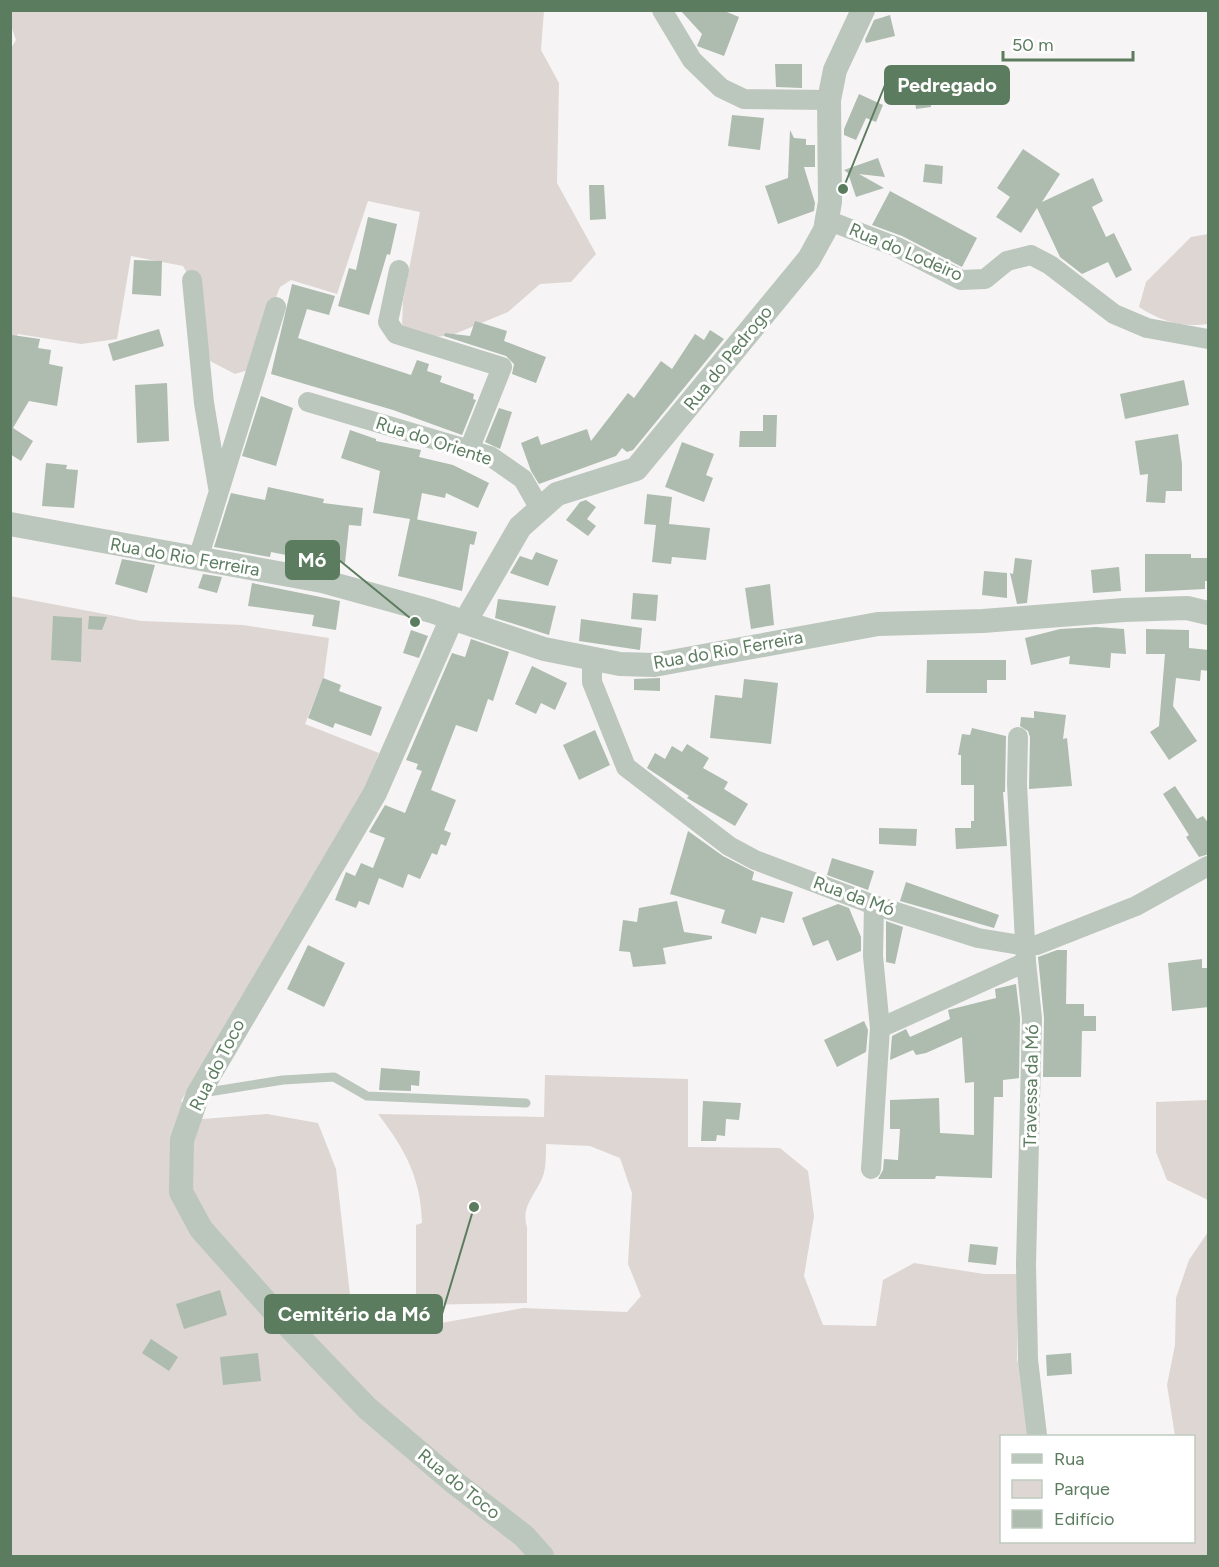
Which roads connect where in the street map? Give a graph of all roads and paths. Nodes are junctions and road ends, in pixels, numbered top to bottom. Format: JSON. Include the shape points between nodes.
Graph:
{"nodes":[{"id":1,"x":662,"y":10,"type":"edge"},
{"id":2,"x":863,"y":10,"type":"edge"},
{"id":3,"x":829,"y":100,"type":"junction"},
{"id":4,"x":827,"y":220,"type":"junction"},
{"id":5,"x":399,"y":270,"type":"dead end"},
{"id":6,"x":192,"y":280,"type":"dead end"},
{"id":7,"x":276,"y":307,"type":"dead end"},
{"id":8,"x":1209,"y":339,"type":"edge"},
{"id":9,"x":308,"y":402,"type":"dead end"},
{"id":10,"x":241,"y":420,"type":"junction"},
{"id":11,"x":207,"y":423,"type":"junction"},
{"id":12,"x":469,"y":450,"type":"junction"},
{"id":13,"x":219,"y":493,"type":"junction"},
{"id":14,"x":540,"y":509,"type":"junction"},
{"id":15,"x":10,"y":524,"type":"edge"},
{"id":16,"x":198,"y":559,"type":"junction"},
{"id":17,"x":1209,"y":612,"type":"edge"},
{"id":18,"x":458,"y":620,"type":"junction"},
{"id":19,"x":592,"y":658,"type":"junction"},
{"id":20,"x":1018,"y":737,"type":"dead end"},
{"id":21,"x":1209,"y":866,"type":"edge"},
{"id":22,"x":874,"y":905,"type":"junction"},
{"id":23,"x":1026,"y":954,"type":"junction"},
{"id":24,"x":880,"y":1028,"type":"junction"},
{"id":25,"x":198,"y":1094,"type":"junction"},
{"id":26,"x":526,"y":1102,"type":"dead end"},
{"id":27,"x":871,"y":1169,"type":"dead end"},
{"id":28,"x":1037,"y":1435,"type":"edge"},
{"id":29,"x":542,"y":1557,"type":"edge"}],
"edges":[{"from":1,"to":3,"type":"street","via":[[692,60],[721,88],[744,99]]},
{"from":2,"to":3,"type":"street","name":"Rua do Pedrogo","via":[[836,70]]},
{"from":3,"to":4,"type":"street","name":"Rua do Pedrogo"},
{"from":4,"to":8,"type":"street","name":"Rua do Lodeiro","via":[[897,247],[961,280],[985,279],[1007,261],[1031,255],[1114,314],[1148,328]]},
{"from":4,"to":14,"type":"street","name":"Rua do Pedrogo","via":[[809,259],[636,469],[557,494]]},
{"from":5,"to":12,"type":"street","via":[[388,322],[396,334],[502,367]]},
{"from":6,"to":11,"type":"street"},
{"from":7,"to":10,"type":"street"},
{"from":9,"to":12,"type":"street","name":"Rua do Oriente"},
{"from":10,"to":11,"type":"street","via":[[224,426]]},
{"from":10,"to":13,"type":"street"},
{"from":11,"to":13,"type":"street"},
{"from":12,"to":14,"type":"street","name":"Rua do Oriente","via":[[490,456],[523,479]]},
{"from":13,"to":16,"type":"street"},
{"from":14,"to":18,"type":"street","name":"Rua do Pedrogo","via":[[520,527]]},
{"from":15,"to":16,"type":"street","name":"Rua do Rio Ferreira"},
{"from":16,"to":18,"type":"street","name":"Rua do Rio Ferreira","via":[[322,581]]},
{"from":17,"to":19,"type":"street","name":"Rua do Rio Ferreira","via":[[1145,609],[878,624],[654,664],[620,664]]},
{"from":18,"to":19,"type":"street","name":"Rua do Rio Ferreira","via":[[544,649]]},
{"from":18,"to":25,"type":"street","name":"Rua do Toco","via":[[375,793]]},
{"from":19,"to":22,"type":"street","name":"Rua da Mó","via":[[592,682],[626,767],[729,846],[755,860]]},
{"from":20,"to":23,"type":"street","name":"Travessa da Mó"},
{"from":21,"to":23,"type":"street","name":"Rua da Mó","via":[[1136,906],[1037,945]]},
{"from":22,"to":23,"type":"street","name":"Rua da Mó"},
{"from":22,"to":24,"type":"street","via":[[873,956]]},
{"from":23,"to":24,"type":"street"},
{"from":23,"to":28,"type":"street","name":"Travessa da Mó","via":[[1032,1018],[1026,1264],[1028,1360]]},
{"from":24,"to":27,"type":"street"},
{"from":25,"to":26,"type":"lane","via":[[283,1080],[334,1077],[367,1096]]},
{"from":25,"to":29,"type":"street","name":"Rua do Toco","via":[[182,1140],[181,1192],[201,1229],[367,1408],[524,1536]]}]}
